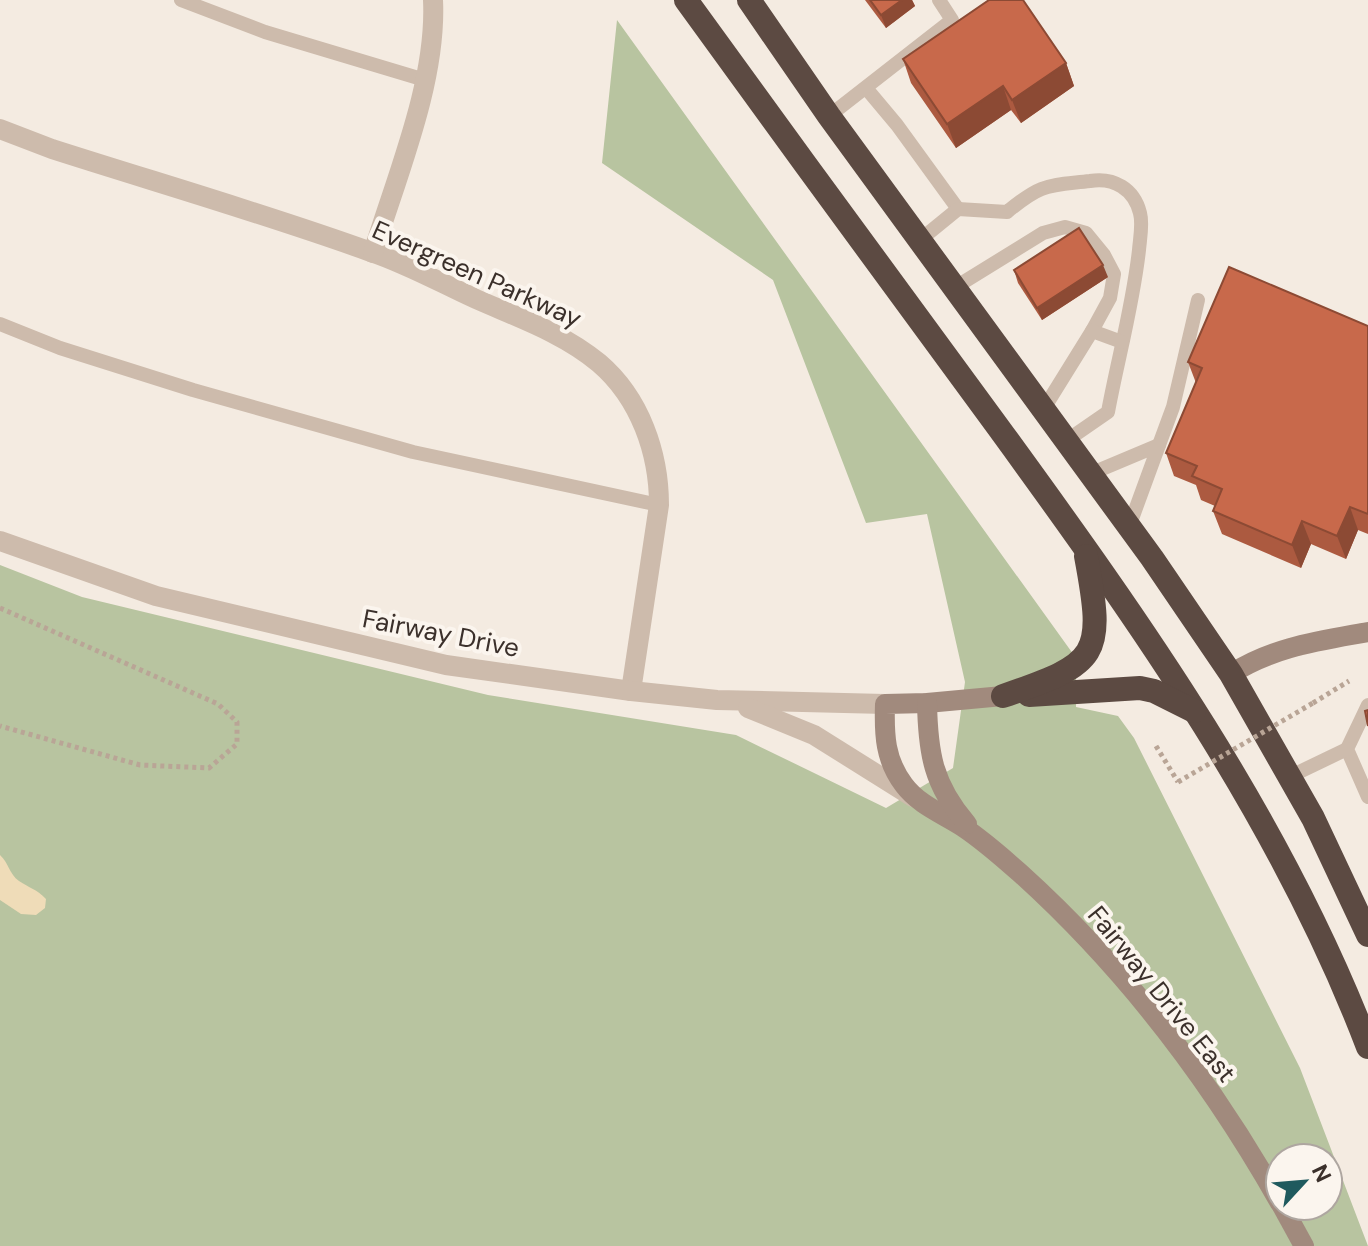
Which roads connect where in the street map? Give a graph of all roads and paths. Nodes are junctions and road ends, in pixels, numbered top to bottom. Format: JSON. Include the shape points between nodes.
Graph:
{"nodes":[{"id":1,"x":181,"y":0,"type":"edge"},
{"id":2,"x":433,"y":0,"type":"edge"},
{"id":3,"x":686,"y":0,"type":"edge"},
{"id":4,"x":749,"y":0,"type":"edge"},
{"id":5,"x":939,"y":0,"type":"edge"},
{"id":6,"x":425,"y":80,"type":"junction"},
{"id":7,"x":866,"y":88,"type":"junction"},
{"id":8,"x":829,"y":116,"type":"junction"},
{"id":9,"x":0,"y":129,"type":"edge"},
{"id":10,"x":958,"y":209,"type":"junction"},
{"id":11,"x":920,"y":240,"type":"junction"},
{"id":12,"x":373,"y":253,"type":"junction"},
{"id":13,"x":954,"y":288,"type":"junction"},
{"id":14,"x":1198,"y":300,"type":"dead end"},
{"id":15,"x":0,"y":324,"type":"edge"},
{"id":16,"x":1092,"y":331,"type":"junction"},
{"id":17,"x":1122,"y":342,"type":"junction"},
{"id":18,"x":1043,"y":410,"type":"junction"},
{"id":19,"x":1066,"y":441,"type":"junction"},
{"id":20,"x":1159,"y":445,"type":"junction"},
{"id":21,"x":1090,"y":474,"type":"junction"},
{"id":22,"x":659,"y":505,"type":"junction"},
{"id":23,"x":1129,"y":527,"type":"junction"},
{"id":24,"x":0,"y":541,"type":"edge"},
{"id":25,"x":1084,"y":546,"type":"junction"},
{"id":26,"x":0,"y":608,"type":"edge"},
{"id":27,"x":1368,"y":632,"type":"edge"},
{"id":28,"x":1368,"y":642,"type":"edge"},
{"id":29,"x":1231,"y":674,"type":"junction"},
{"id":30,"x":1349,"y":681,"type":"dead end"},
{"id":31,"x":631,"y":691,"type":"junction"},
{"id":32,"x":1003,"y":696,"type":"junction"},
{"id":33,"x":717,"y":700,"type":"junction"},
{"id":34,"x":927,"y":703,"type":"junction"},
{"id":35,"x":885,"y":704,"type":"junction"},
{"id":36,"x":1368,"y":705,"type":"edge"},
{"id":37,"x":1194,"y":711,"type":"junction"},
{"id":38,"x":0,"y":726,"type":"edge"},
{"id":39,"x":1156,"y":746,"type":"dead end"},
{"id":40,"x":1347,"y":749,"type":"junction"},
{"id":41,"x":1291,"y":776,"type":"junction"},
{"id":42,"x":1368,"y":797,"type":"edge"},
{"id":43,"x":922,"y":803,"type":"junction"},
{"id":44,"x":980,"y":839,"type":"junction"},
{"id":45,"x":1368,"y":935,"type":"edge"},
{"id":46,"x":1368,"y":1047,"type":"edge"},
{"id":47,"x":1264,"y":1177,"type":"edge"},
{"id":48,"x":1291,"y":1222,"type":"edge"},
{"id":49,"x":1304,"y":1246,"type":"edge"}],
"edges":[{"from":1,"to":6,"type":"lane","via":[[265,32]]},
{"from":2,"to":6,"type":"street"},
{"from":3,"to":25,"type":"highway"},
{"from":4,"to":8,"type":"highway"},
{"from":5,"to":7,"type":"lane","via":[[952,20]]},
{"from":6,"to":12,"type":"street"},
{"from":7,"to":8,"type":"lane"},
{"from":7,"to":10,"type":"lane"},
{"from":8,"to":11,"type":"highway"},
{"from":9,"to":12,"type":"street","name":"Evergreen Parkway"},
{"from":10,"to":11,"type":"lane"},
{"from":10,"to":17,"type":"lane","via":[[1007,212],[1047,185],[1100,179],[1120,184],[1135,198],[1141,217],[1137,273]]},
{"from":11,"to":13,"type":"highway"},
{"from":12,"to":22,"type":"street","name":"Evergreen Parkway","via":[[554,332],[602,365],[627,394],[647,435]]},
{"from":13,"to":16,"type":"lane","via":[[1043,233],[1065,227],[1086,233],[1114,274],[1110,298]]},
{"from":13,"to":18,"type":"highway"},
{"from":14,"to":20,"type":"lane"},
{"from":15,"to":22,"type":"lane","via":[[193,390],[413,452]]},
{"from":16,"to":17,"type":"lane"},
{"from":16,"to":18,"type":"lane"},
{"from":17,"to":19,"type":"lane","via":[[1108,412]]},
{"from":18,"to":19,"type":"highway"},
{"from":19,"to":21,"type":"highway"},
{"from":20,"to":21,"type":"lane"},
{"from":20,"to":23,"type":"lane"},
{"from":21,"to":23,"type":"highway"},
{"from":22,"to":31,"type":"street","name":"Evergreen Parkway"},
{"from":23,"to":29,"type":"highway"},
{"from":24,"to":31,"type":"street","name":"Fairway Drive","via":[[156,596],[431,661]]},
{"from":25,"to":32,"type":"highway","via":[[1096,618],[1093,644],[1065,673]]},
{"from":25,"to":37,"type":"highway"},
{"from":26,"to":38,"type":"path","via":[[218,704],[237,722],[237,744],[209,768],[140,765]]},
{"from":27,"to":28,"type":"lane"},
{"from":27,"to":29,"type":"street","via":[[1284,648]]},
{"from":29,"to":41,"type":"highway"},
{"from":30,"to":39,"type":"path","bridge":true,"via":[[1178,782]]},
{"from":31,"to":33,"type":"street","name":"Fairway Drive"},
{"from":32,"to":34,"type":"street"},
{"from":32,"to":37,"type":"highway","via":[[1140,688]]},
{"from":33,"to":35,"type":"street","name":"Fairway Drive"},
{"from":33,"to":43,"type":"street","via":[[795,726]]},
{"from":34,"to":35,"type":"street"},
{"from":34,"to":44,"type":"street","name":"Fairway Drive East","via":[[929,750],[938,782]]},
{"from":35,"to":43,"type":"street","name":"Fairway Drive East","via":[[889,758]]},
{"from":36,"to":40,"type":"lane"},
{"from":37,"to":46,"type":"highway","via":[[1306,906]]},
{"from":40,"to":41,"type":"lane"},
{"from":40,"to":42,"type":"lane"},
{"from":41,"to":45,"type":"highway"},
{"from":43,"to":44,"type":"street","name":"Fairway Drive East"},
{"from":44,"to":47,"type":"street","name":"Fairway Drive East","via":[[1067,919],[1129,987],[1206,1086]]},
{"from":48,"to":49,"type":"street","name":"Fairway Drive East"}]}
